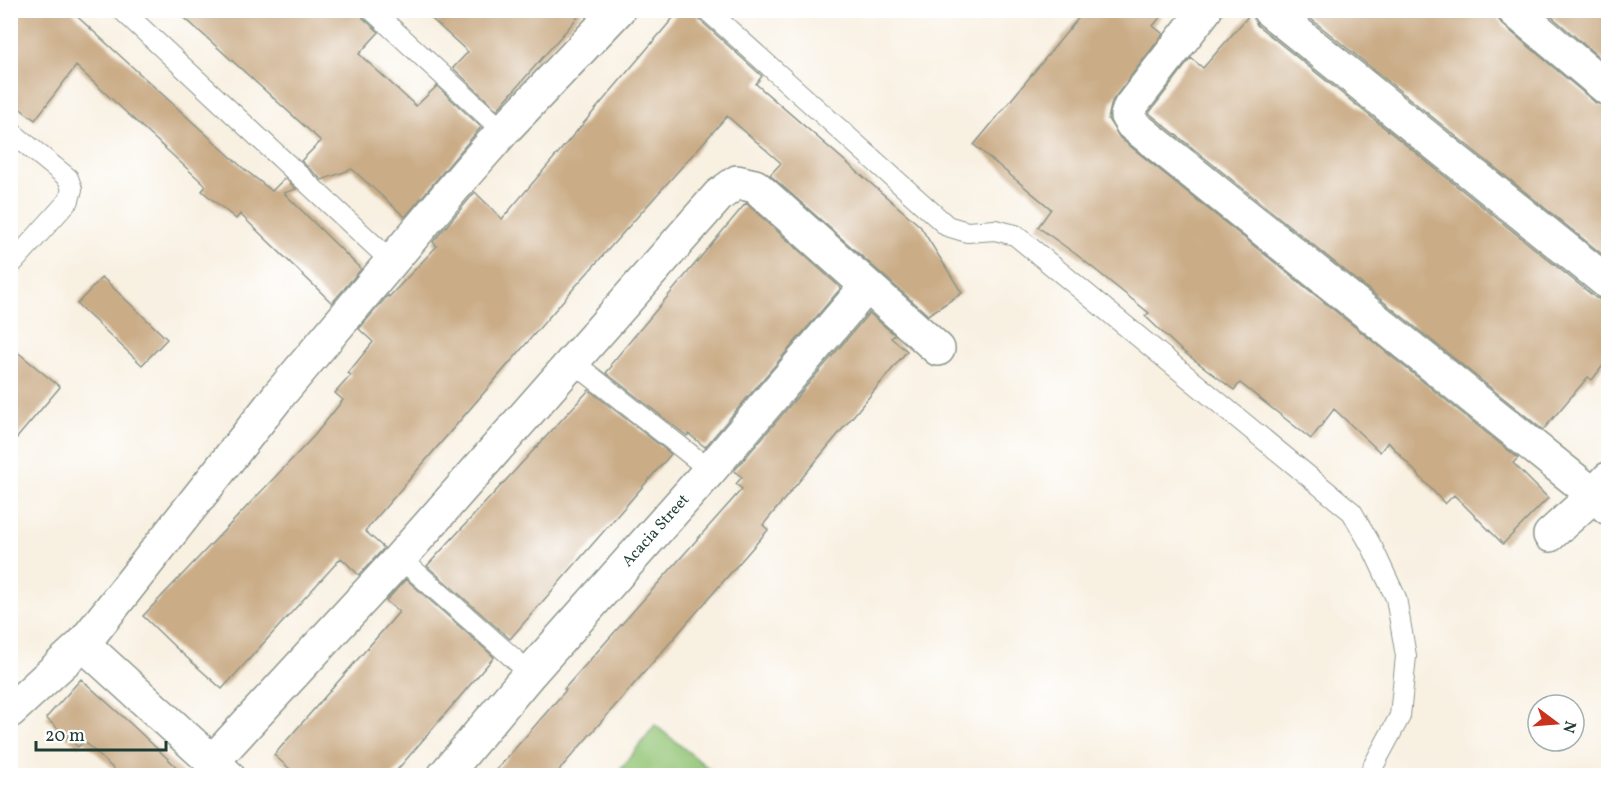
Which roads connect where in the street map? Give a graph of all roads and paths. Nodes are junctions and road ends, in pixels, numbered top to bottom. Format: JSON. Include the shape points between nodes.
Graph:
{"nodes":[{"id":1,"x":122,"y":10,"type":"edge"},
{"id":2,"x":372,"y":10,"type":"edge"},
{"id":3,"x":618,"y":10,"type":"edge"},
{"id":4,"x":707,"y":10,"type":"edge"},
{"id":5,"x":1205,"y":10,"type":"edge"},
{"id":6,"x":1269,"y":10,"type":"edge"},
{"id":7,"x":1514,"y":10,"type":"edge"},
{"id":8,"x":1608,"y":90,"type":"edge"},
{"id":9,"x":503,"y":131,"type":"junction"},
{"id":10,"x":10,"y":132,"type":"edge"},
{"id":11,"x":392,"y":262,"type":"junction"},
{"id":12,"x":10,"y":266,"type":"edge"},
{"id":13,"x":1608,"y":283,"type":"edge"},
{"id":14,"x":867,"y":286,"type":"junction"},
{"id":15,"x":938,"y":350,"type":"dead end"},
{"id":16,"x":573,"y":363,"type":"junction"},
{"id":17,"x":710,"y":470,"type":"junction"},
{"id":18,"x":1604,"y":494,"type":"edge"},
{"id":19,"x":1550,"y":535,"type":"dead end"},
{"id":20,"x":400,"y":558,"type":"junction"},
{"id":21,"x":83,"y":644,"type":"junction"},
{"id":22,"x":530,"y":673,"type":"junction"},
{"id":23,"x":10,"y":711,"type":"edge"},
{"id":24,"x":220,"y":769,"type":"edge"},
{"id":25,"x":444,"y":776,"type":"edge"},
{"id":26,"x":1368,"y":776,"type":"edge"}],
"edges":[{"from":1,"to":11,"type":"lane"},
{"from":2,"to":9,"type":"lane"},
{"from":3,"to":9,"type":"street"},
{"from":4,"to":26,"type":"lane","via":[[947,226],[967,232],[995,230],[1015,235],[1352,512],[1396,598],[1406,656],[1400,716]]},
{"from":5,"to":18,"type":"street","via":[[1130,107],[1127,116],[1132,124]]},
{"from":6,"to":13,"type":"street"},
{"from":7,"to":8,"type":"street"},
{"from":9,"to":11,"type":"street"},
{"from":10,"to":12,"type":"lane","via":[[68,178],[72,189],[69,200]]},
{"from":11,"to":21,"type":"street","via":[[279,395]]},
{"from":14,"to":15,"type":"street"},
{"from":14,"to":16,"type":"street","via":[[755,186],[737,182],[719,195]]},
{"from":14,"to":17,"type":"street","name":"Acacia Street"},
{"from":16,"to":17,"type":"lane"},
{"from":16,"to":20,"type":"street"},
{"from":17,"to":22,"type":"street","name":"Acacia Street"},
{"from":18,"to":19,"type":"street"},
{"from":20,"to":22,"type":"lane"},
{"from":20,"to":24,"type":"street"},
{"from":21,"to":23,"type":"street"},
{"from":21,"to":24,"type":"street"},
{"from":22,"to":25,"type":"street","name":"Acacia Street"}]}
